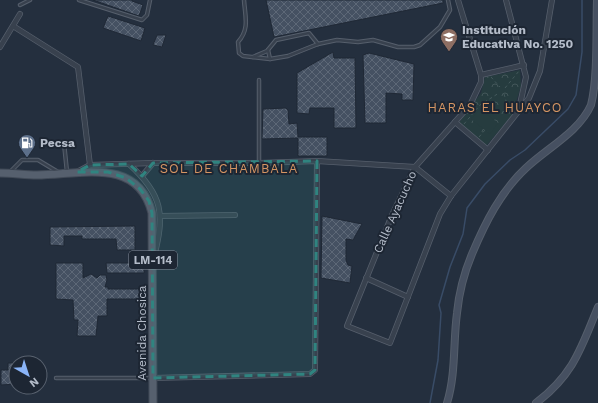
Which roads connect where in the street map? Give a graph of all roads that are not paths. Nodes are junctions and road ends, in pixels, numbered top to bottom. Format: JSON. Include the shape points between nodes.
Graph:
{"nodes":[{"id":1,"x":30,"y":0,"type":"edge"},
{"id":2,"x":79,"y":0,"type":"edge"},
{"id":3,"x":150,"y":0,"type":"edge"},
{"id":4,"x":244,"y":0,"type":"edge"},
{"id":5,"x":448,"y":0,"type":"edge"},
{"id":6,"x":458,"y":0,"type":"edge"},
{"id":7,"x":506,"y":0,"type":"edge"},
{"id":8,"x":550,"y":0,"type":"edge"},
{"id":9,"x":597,"y":0,"type":"edge"},
{"id":10,"x":20,"y":5,"type":"dead end"},
{"id":11,"x":20,"y":14,"type":"dead end"},
{"id":12,"x":13,"y":26,"type":"junction"},
{"id":13,"x":318,"y":44,"type":"junction"},
{"id":14,"x":0,"y":47,"type":"edge"},
{"id":15,"x":268,"y":50,"type":"junction"},
{"id":16,"x":253,"y":57,"type":"junction"},
{"id":17,"x":270,"y":59,"type":"junction"},
{"id":18,"x":524,"y":65,"type":"junction"},
{"id":19,"x":481,"y":75,"type":"junction"},
{"id":20,"x":259,"y":80,"type":"dead end"},
{"id":21,"x":518,"y":112,"type":"junction"},
{"id":22,"x":455,"y":122,"type":"junction"},
{"id":23,"x":64,"y":143,"type":"dead end"},
{"id":24,"x":488,"y":150,"type":"junction"},
{"id":25,"x":317,"y":161,"type":"junction"},
{"id":26,"x":152,"y":163,"type":"junction"},
{"id":27,"x":259,"y":163,"type":"junction"},
{"id":28,"x":129,"y":164,"type":"junction"},
{"id":29,"x":90,"y":165,"type":"junction"},
{"id":30,"x":415,"y":167,"type":"junction"},
{"id":31,"x":64,"y":172,"type":"junction"},
{"id":32,"x":77,"y":172,"type":"junction"},
{"id":33,"x":0,"y":173,"type":"edge"},
{"id":34,"x":10,"y":173,"type":"junction"},
{"id":35,"x":142,"y":176,"type":"junction"},
{"id":36,"x":451,"y":196,"type":"junction"},
{"id":37,"x":235,"y":215,"type":"dead end"},
{"id":38,"x":160,"y":216,"type":"junction"},
{"id":39,"x":153,"y":264,"type":"junction"},
{"id":40,"x":366,"y":278,"type":"junction"},
{"id":41,"x":408,"y":297,"type":"junction"},
{"id":42,"x":598,"y":307,"type":"edge"},
{"id":43,"x":56,"y":378,"type":"dead end"},
{"id":44,"x":153,"y":378,"type":"junction"},
{"id":45,"x":153,"y":403,"type":"edge"},
{"id":46,"x":447,"y":403,"type":"edge"},
{"id":47,"x":536,"y":403,"type":"edge"}],
"edges":[{"from":1,"to":10,"type":"lane"},
{"from":2,"to":3,"type":"lane","via":[[142,20],[147,14]]},
{"from":4,"to":16,"type":"lane","via":[[246,29],[238,44],[240,54]]},
{"from":5,"to":13,"type":"lane","via":[[450,10],[440,27],[420,45],[398,46],[373,40],[337,40]]},
{"from":6,"to":19,"type":"street"},
{"from":7,"to":18,"type":"street"},
{"from":8,"to":21,"type":"street","via":[[540,71],[529,98]]},
{"from":9,"to":46,"type":"main road","via":[[596,85],[592,104],[581,122],[516,178],[498,201],[486,223],[462,282],[457,312],[452,383]]},
{"from":11,"to":12,"type":"street"},
{"from":12,"to":14,"type":"street"},
{"from":12,"to":29,"type":"street","via":[[78,67]]},
{"from":13,"to":15,"type":"lane","via":[[309,33],[276,40]]},
{"from":13,"to":17,"type":"lane","via":[[288,56]]},
{"from":15,"to":16,"type":"lane"},
{"from":15,"to":17,"type":"lane"},
{"from":16,"to":17,"type":"lane"},
{"from":18,"to":19,"type":"street"},
{"from":18,"to":21,"type":"street","via":[[526,77]]},
{"from":19,"to":22,"type":"street","name":"Calle Ayacucho","via":[[481,82],[470,105]]},
{"from":20,"to":27,"type":"lane"},
{"from":21,"to":24,"type":"street"},
{"from":22,"to":24,"type":"street"},
{"from":22,"to":30,"type":"street","name":"Calle Ayacucho"},
{"from":23,"to":31,"type":"lane"},
{"from":24,"to":36,"type":"street"},
{"from":25,"to":27,"type":"street"},
{"from":25,"to":30,"type":"street"},
{"from":25,"to":44,"type":"street","via":[[315,370],[310,374]]},
{"from":26,"to":27,"type":"street"},
{"from":26,"to":28,"type":"street"},
{"from":26,"to":35,"type":"street"},
{"from":28,"to":29,"type":"street"},
{"from":28,"to":35,"type":"street"},
{"from":29,"to":32,"type":"street"},
{"from":30,"to":36,"type":"street"},
{"from":30,"to":40,"type":"street","name":"Calle Ayacucho"},
{"from":31,"to":32,"type":"main road","number":"LM-114"},
{"from":31,"to":34,"type":"main road","number":"LM-114","via":[[38,175]]},
{"from":31,"to":34,"type":"lane","via":[[38,160],[22,160]]},
{"from":32,"to":39,"type":"main road","name":"Avenida Chosica","number":"LM-114","via":[[108,172],[126,178],[140,189],[149,202],[152,213]]},
{"from":33,"to":34,"type":"main road","number":"LM-114"},
{"from":35,"to":38,"type":"street","via":[[159,203]]},
{"from":36,"to":41,"type":"street","via":[[440,214]]},
{"from":37,"to":38,"type":"street"},
{"from":38,"to":39,"type":"street"},
{"from":39,"to":44,"type":"main road","name":"Avenida Chosica","number":"LM-114"},
{"from":40,"to":41,"type":"street"},
{"from":40,"to":41,"type":"street","name":"Calle Ayacucho","via":[[347,326],[390,344]]},
{"from":42,"to":47,"type":"main road","via":[[572,367]]},
{"from":43,"to":44,"type":"lane"},
{"from":44,"to":45,"type":"main road","name":"Avenida Chosica","number":"LM-114"}]}
